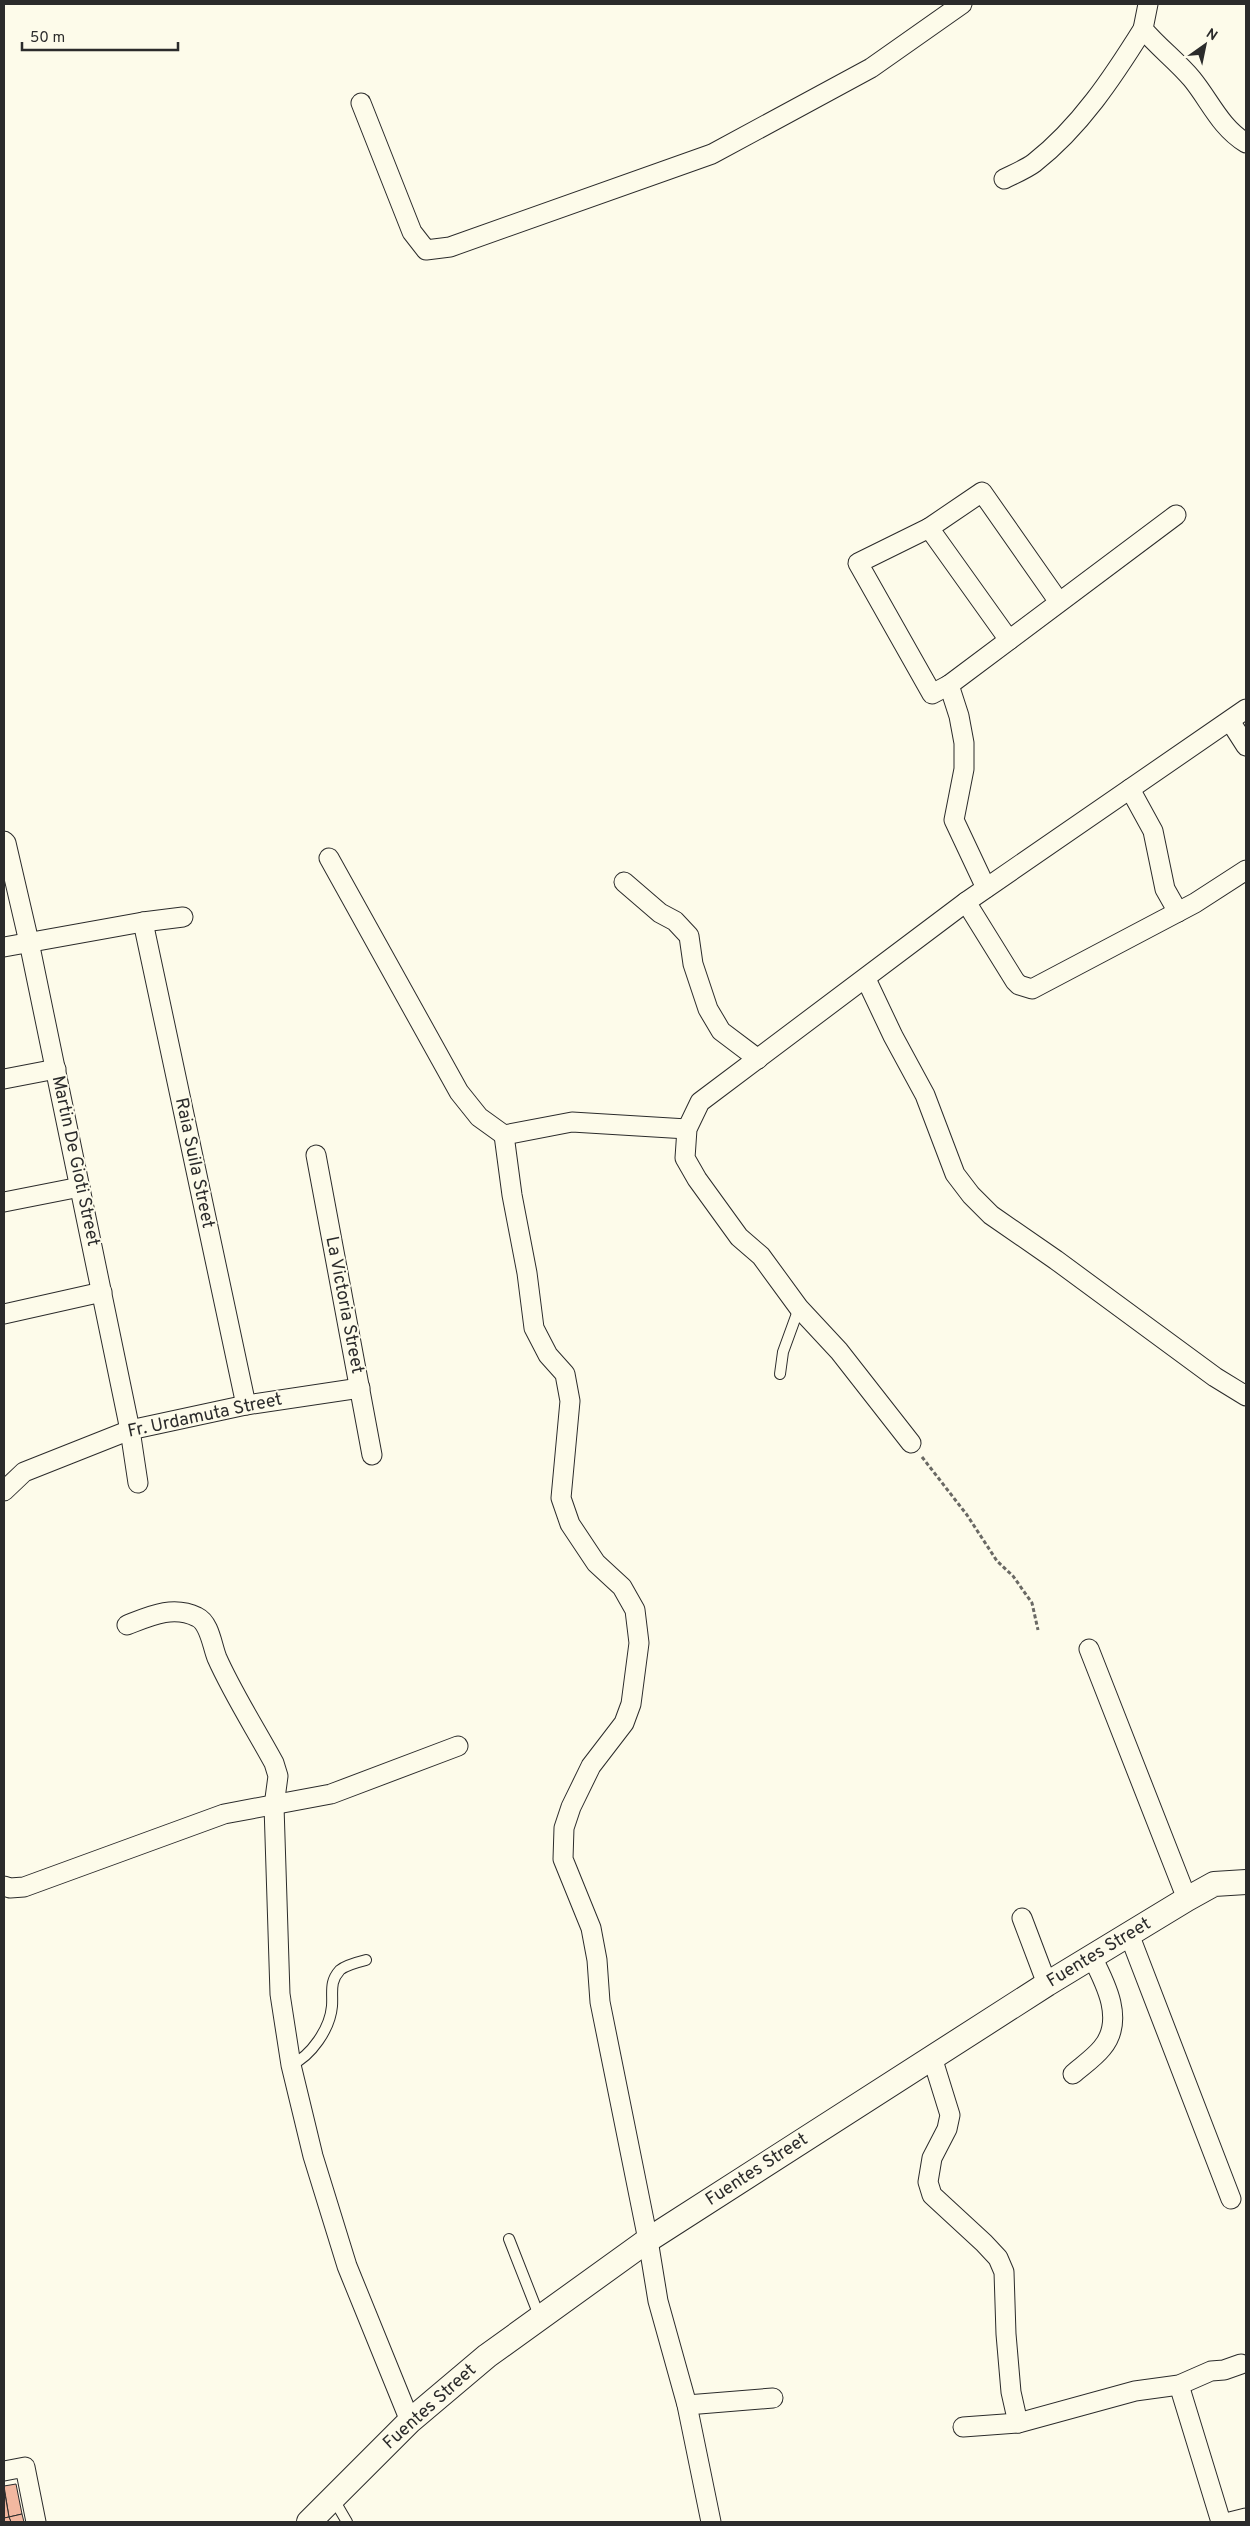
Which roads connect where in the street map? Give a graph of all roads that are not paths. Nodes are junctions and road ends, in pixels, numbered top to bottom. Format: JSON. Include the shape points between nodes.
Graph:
{"nodes":[{"id":1,"x":962,"y":4,"type":"edge"},
{"id":2,"x":1148,"y":4,"type":"edge"},
{"id":3,"x":1143,"y":29,"type":"junction"},
{"id":4,"x":361,"y":103,"type":"dead end"},
{"id":5,"x":1246,"y":143,"type":"edge"},
{"id":6,"x":1004,"y":179,"type":"dead end"},
{"id":7,"x":1176,"y":515,"type":"dead end"},
{"id":8,"x":929,"y":528,"type":"junction"},
{"id":9,"x":1060,"y":602,"type":"junction"},
{"id":10,"x":1009,"y":640,"type":"junction"},
{"id":11,"x":949,"y":685,"type":"junction"},
{"id":12,"x":1246,"y":709,"type":"edge"},
{"id":13,"x":1230,"y":721,"type":"junction"},
{"id":14,"x":1246,"y":746,"type":"edge"},
{"id":15,"x":1130,"y":789,"type":"junction"},
{"id":16,"x":4,"y":841,"type":"edge"},
{"id":17,"x":329,"y":858,"type":"dead end"},
{"id":18,"x":1246,"y":870,"type":"edge"},
{"id":19,"x":624,"y":882,"type":"dead end"},
{"id":20,"x":986,"y":888,"type":"junction"},
{"id":21,"x":966,"y":902,"type":"junction"},
{"id":22,"x":1178,"y":912,"type":"junction"},
{"id":23,"x":184,"y":917,"type":"dead end"},
{"id":24,"x":143,"y":922,"type":"junction"},
{"id":25,"x":29,"y":942,"type":"junction"},
{"id":26,"x":4,"y":947,"type":"edge"},
{"id":27,"x":866,"y":979,"type":"junction"},
{"id":28,"x":758,"y":1059,"type":"junction"},
{"id":29,"x":56,"y":1069,"type":"junction"},
{"id":30,"x":4,"y":1079,"type":"edge"},
{"id":31,"x":686,"y":1129,"type":"junction"},
{"id":32,"x":504,"y":1135,"type":"junction"},
{"id":33,"x":316,"y":1155,"type":"dead end"},
{"id":34,"x":80,"y":1187,"type":"junction"},
{"id":35,"x":4,"y":1202,"type":"edge"},
{"id":36,"x":102,"y":1292,"type":"junction"},
{"id":37,"x":798,"y":1308,"type":"junction"},
{"id":38,"x":4,"y":1314,"type":"edge"},
{"id":39,"x":780,"y":1374,"type":"dead end"},
{"id":40,"x":360,"y":1388,"type":"junction"},
{"id":41,"x":1246,"y":1396,"type":"edge"},
{"id":42,"x":246,"y":1405,"type":"junction"},
{"id":43,"x":130,"y":1430,"type":"junction"},
{"id":44,"x":911,"y":1443,"type":"road end"},
{"id":45,"x":372,"y":1454,"type":"dead end"},
{"id":46,"x":138,"y":1482,"type":"dead end"},
{"id":47,"x":4,"y":1491,"type":"edge"},
{"id":48,"x":127,"y":1625,"type":"dead end"},
{"id":49,"x":1089,"y":1649,"type":"dead end"},
{"id":50,"x":458,"y":1746,"type":"dead end"},
{"id":51,"x":274,"y":1806,"type":"junction"},
{"id":52,"x":1246,"y":1882,"type":"edge"},
{"id":53,"x":4,"y":1886,"type":"edge"},
{"id":54,"x":1187,"y":1899,"type":"junction"},
{"id":55,"x":1022,"y":1918,"type":"dead end"},
{"id":56,"x":1129,"y":1934,"type":"junction"},
{"id":57,"x":1092,"y":1957,"type":"junction"},
{"id":58,"x":366,"y":1960,"type":"dead end"},
{"id":59,"x":1047,"y":1984,"type":"junction"},
{"id":60,"x":932,"y":2057,"type":"junction"},
{"id":61,"x":291,"y":2065,"type":"junction"},
{"id":62,"x":1073,"y":2074,"type":"dead end"},
{"id":63,"x":1231,"y":2199,"type":"dead end"},
{"id":64,"x":509,"y":2238,"type":"dead end"},
{"id":65,"x":648,"y":2240,"type":"junction"},
{"id":66,"x":540,"y":2318,"type":"junction"},
{"id":67,"x":1241,"y":2364,"type":"dead end"},
{"id":68,"x":1179,"y":2385,"type":"junction"},
{"id":69,"x":773,"y":2398,"type":"dead end"},
{"id":70,"x":687,"y":2405,"type":"junction"},
{"id":71,"x":410,"y":2421,"type":"junction"},
{"id":72,"x":1018,"y":2423,"type":"junction"},
{"id":73,"x":963,"y":2427,"type":"dead end"},
{"id":74,"x":4,"y":2471,"type":"edge"},
{"id":75,"x":333,"y":2497,"type":"junction"},
{"id":76,"x":1246,"y":2518,"type":"edge"},
{"id":77,"x":36,"y":2522,"type":"edge"},
{"id":78,"x":309,"y":2522,"type":"edge"},
{"id":79,"x":347,"y":2522,"type":"edge"},
{"id":80,"x":711,"y":2522,"type":"edge"},
{"id":81,"x":1220,"y":2522,"type":"edge"},
{"id":82,"x":1230,"y":2522,"type":"edge"}],
"edges":[{"from":1,"to":4,"type":"street","via":[[871,68],[712,154],[450,247],[426,250],[412,232]]},
{"from":2,"to":3,"type":"street"},
{"from":3,"to":5,"type":"street","via":[[1192,78],[1223,124]]},
{"from":3,"to":6,"type":"street","via":[[1117,70],[1066,135],[1033,164]]},
{"from":7,"to":9,"type":"street"},
{"from":8,"to":9,"type":"street","via":[[982,492]]},
{"from":8,"to":10,"type":"street"},
{"from":8,"to":11,"type":"street","via":[[858,563],[932,694]]},
{"from":9,"to":10,"type":"street"},
{"from":10,"to":11,"type":"street"},
{"from":11,"to":20,"type":"street","via":[[960,716],[964,743],[964,769],[954,820]]},
{"from":12,"to":13,"type":"street"},
{"from":13,"to":14,"type":"street"},
{"from":13,"to":15,"type":"street"},
{"from":15,"to":20,"type":"street"},
{"from":15,"to":22,"type":"street","via":[[1153,832],[1165,889]]},
{"from":16,"to":25,"type":"street","name":"Martin De Gioti Street"},
{"from":17,"to":32,"type":"street","via":[[459,1092],[479,1117]]},
{"from":18,"to":22,"type":"street"},
{"from":19,"to":28,"type":"street","via":[[660,913],[675,921],[688,936],[693,964],[708,1009],[721,1031]]},
{"from":20,"to":21,"type":"street"},
{"from":21,"to":22,"type":"street","via":[[1015,981],[1032,989]]},
{"from":21,"to":27,"type":"street"},
{"from":23,"to":24,"type":"street"},
{"from":24,"to":25,"type":"street"},
{"from":24,"to":42,"type":"street","name":"Raia Suila Street"},
{"from":25,"to":26,"type":"street"},
{"from":25,"to":29,"type":"street","name":"Martin De Gioti Street"},
{"from":27,"to":28,"type":"street"},
{"from":27,"to":41,"type":"street","via":[[925,1095],[956,1174],[971,1195],[991,1215]]},
{"from":28,"to":31,"type":"street","via":[[700,1102]]},
{"from":29,"to":30,"type":"street"},
{"from":29,"to":34,"type":"street","name":"Martin De Gioti Street"},
{"from":31,"to":32,"type":"street","via":[[572,1122]]},
{"from":31,"to":37,"type":"street","via":[[685,1158],[697,1179],[739,1237],[761,1256]]},
{"from":32,"to":65,"type":"street","via":[[534,1328],[548,1355],[565,1374],[570,1401],[562,1498],[570,1524],[596,1563],[622,1587],[635,1610],[639,1643],[631,1704],[624,1724],[591,1766],[571,1807],[564,1828],[563,1859],[591,1928],[600,2002]]},
{"from":33,"to":40,"type":"street","name":"La Victoria Street"},
{"from":34,"to":35,"type":"street"},
{"from":34,"to":36,"type":"street","name":"Martin De Gioti Street"},
{"from":36,"to":38,"type":"street"},
{"from":36,"to":43,"type":"street","name":"Martin De Gioti Street"},
{"from":37,"to":39,"type":"lane","via":[[783,1352]]},
{"from":37,"to":44,"type":"street","via":[[839,1351]]},
{"from":40,"to":42,"type":"street","name":"Fr. Urdamuta Street"},
{"from":40,"to":45,"type":"street","name":"La Victoria Street"},
{"from":42,"to":43,"type":"street","name":"Fr. Urdamuta Street"},
{"from":43,"to":46,"type":"street","name":"Martin De Gioti Street"},
{"from":43,"to":47,"type":"street","name":"Fr. Urdamuta Street","via":[[24,1472]]},
{"from":48,"to":51,"type":"street","via":[[159,1613],[182,1612],[199,1618],[205,1624],[217,1658],[274,1763],[278,1776]]},
{"from":49,"to":54,"type":"street"},
{"from":50,"to":51,"type":"street","via":[[331,1794]]},
{"from":51,"to":53,"type":"street","via":[[224,1814],[24,1887]]},
{"from":51,"to":61,"type":"street","via":[[280,1994]]},
{"from":52,"to":54,"type":"street","name":"Fuentes Street","via":[[1214,1884]]},
{"from":54,"to":56,"type":"street","name":"Fuentes Street"},
{"from":55,"to":59,"type":"street"},
{"from":56,"to":57,"type":"street","name":"Fuentes Street"},
{"from":56,"to":63,"type":"street"},
{"from":57,"to":59,"type":"street","name":"Fuentes Street"},
{"from":57,"to":62,"type":"street","via":[[1107,1986],[1113,2019],[1103,2047]]},
{"from":58,"to":61,"type":"lane","via":[[341,1969],[330,1987],[332,2007],[327,2026],[303,2060]]},
{"from":59,"to":60,"type":"street","name":"Fuentes Street"},
{"from":60,"to":65,"type":"street","name":"Fuentes Street"},
{"from":60,"to":72,"type":"street","via":[[950,2116],[932,2158],[928,2182],[932,2195],[993,2253],[1004,2272],[1011,2392]]},
{"from":61,"to":71,"type":"street","via":[[313,2156],[347,2266]]},
{"from":64,"to":66,"type":"lane"},
{"from":65,"to":66,"type":"street","name":"Fuentes Street"},
{"from":65,"to":70,"type":"street","via":[[658,2302]]},
{"from":66,"to":71,"type":"street","name":"Fuentes Street","via":[[487,2356]]},
{"from":67,"to":68,"type":"street","via":[[1211,2371]]},
{"from":68,"to":72,"type":"street","via":[[1135,2391]]},
{"from":68,"to":81,"type":"street"},
{"from":69,"to":70,"type":"street"},
{"from":70,"to":80,"type":"street"},
{"from":71,"to":75,"type":"street","name":"Fuentes Street"},
{"from":72,"to":73,"type":"street"},
{"from":74,"to":77,"type":"street","via":[[25,2467]]},
{"from":75,"to":78,"type":"street","name":"Fuentes Street"},
{"from":75,"to":79,"type":"lane"},
{"from":76,"to":82,"type":"street"}]}
